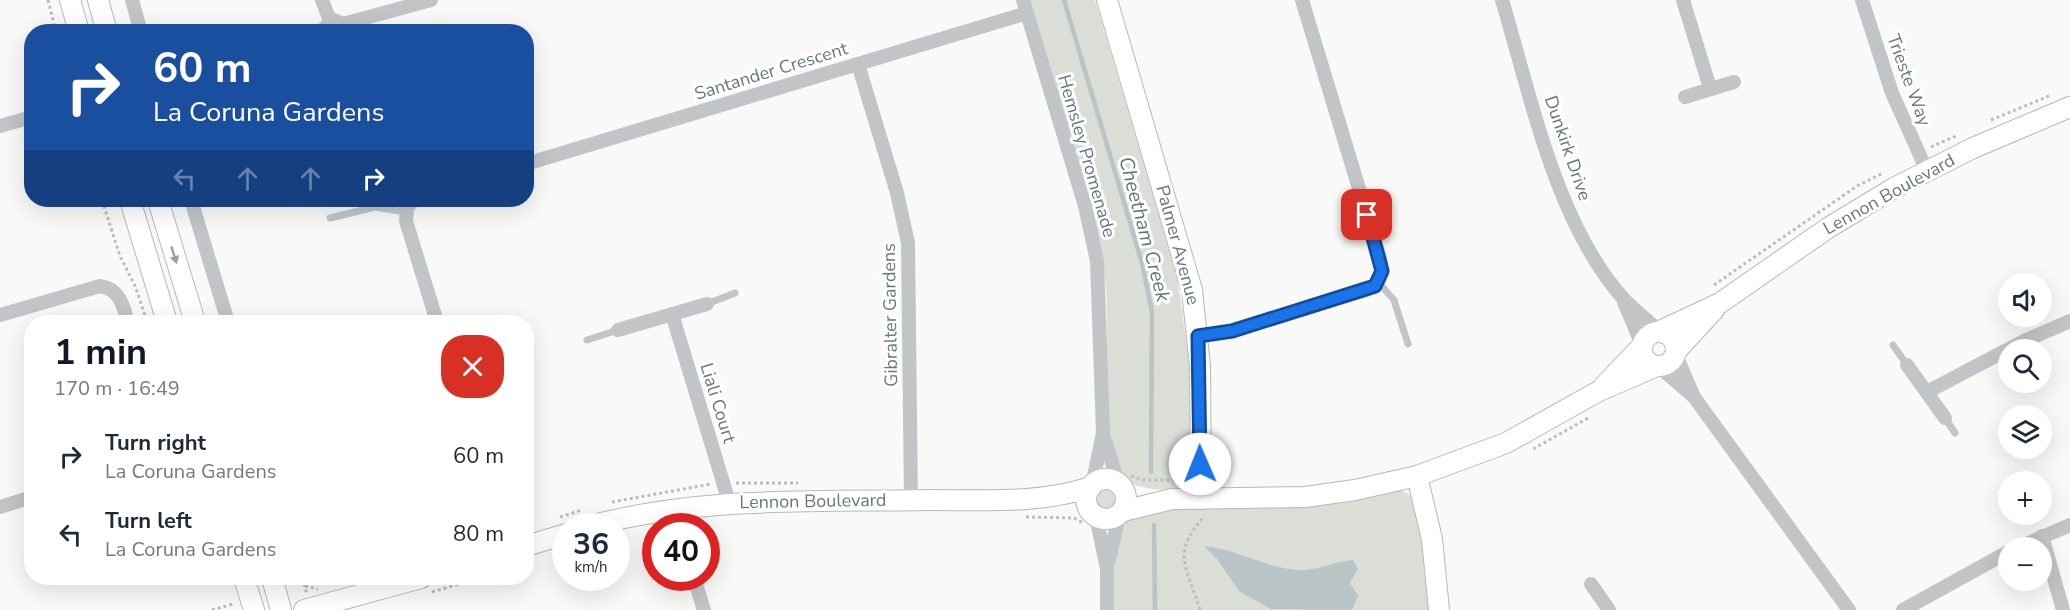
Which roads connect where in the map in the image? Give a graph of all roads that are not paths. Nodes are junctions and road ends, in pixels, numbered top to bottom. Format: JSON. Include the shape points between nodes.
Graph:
{"nodes":[{"id":1,"x":70,"y":0,"type":"edge"},
{"id":2,"x":98,"y":0,"type":"edge"},
{"id":3,"x":132,"y":0,"type":"edge"},
{"id":4,"x":322,"y":0,"type":"edge"},
{"id":5,"x":431,"y":0,"type":"edge"},
{"id":6,"x":1107,"y":0,"type":"edge"},
{"id":7,"x":1302,"y":0,"type":"edge"},
{"id":8,"x":1502,"y":0,"type":"edge"},
{"id":9,"x":1683,"y":0,"type":"edge"},
{"id":10,"x":1862,"y":0,"type":"edge"},
{"id":11,"x":1025,"y":6,"type":"edge"},
{"id":12,"x":332,"y":21,"type":"junction"},
{"id":13,"x":77,"y":24,"type":"edge"},
{"id":14,"x":105,"y":24,"type":"edge"},
{"id":15,"x":139,"y":24,"type":"edge"},
{"id":16,"x":329,"y":24,"type":"edge"},
{"id":17,"x":858,"y":64,"type":"junction"},
{"id":18,"x":1734,"y":82,"type":"dead end"},
{"id":19,"x":1710,"y":88,"type":"junction"},
{"id":20,"x":1685,"y":97,"type":"dead end"},
{"id":21,"x":2070,"y":107,"type":"edge"},
{"id":22,"x":24,"y":119,"type":"edge"},
{"id":23,"x":0,"y":126,"type":"edge"},
{"id":24,"x":534,"y":162,"type":"edge"},
{"id":25,"x":1927,"y":171,"type":"junction"},
{"id":26,"x":132,"y":207,"type":"edge"},
{"id":27,"x":160,"y":207,"type":"edge"},
{"id":28,"x":193,"y":207,"type":"edge"},
{"id":29,"x":409,"y":207,"type":"edge"},
{"id":30,"x":406,"y":212,"type":"junction"},
{"id":31,"x":330,"y":218,"type":"dead end"},
{"id":32,"x":1379,"y":283,"type":"junction"},
{"id":33,"x":735,"y":293,"type":"dead end"},
{"id":34,"x":1622,"y":298,"type":"junction"},
{"id":35,"x":1720,"y":303,"type":"junction"},
{"id":36,"x":707,"y":304,"type":"joint"},
{"id":37,"x":672,"y":314,"type":"junction"},
{"id":38,"x":0,"y":315,"type":"edge"},
{"id":39,"x":126,"y":315,"type":"edge"},
{"id":40,"x":165,"y":315,"type":"edge"},
{"id":41,"x":193,"y":315,"type":"edge"},
{"id":42,"x":226,"y":315,"type":"edge"},
{"id":43,"x":435,"y":315,"type":"edge"},
{"id":44,"x":2070,"y":321,"type":"edge"},
{"id":45,"x":618,"y":330,"type":"joint"},
{"id":46,"x":1660,"y":331,"type":"junction"},
{"id":47,"x":1198,"y":336,"type":"junction"},
{"id":48,"x":587,"y":340,"type":"dead end"},
{"id":49,"x":1408,"y":344,"type":"dead end"},
{"id":50,"x":1893,"y":345,"type":"dead end"},
{"id":51,"x":1642,"y":346,"type":"junction"},
{"id":52,"x":1675,"y":352,"type":"junction"},
{"id":53,"x":1907,"y":365,"type":"joint"},
{"id":54,"x":1657,"y":366,"type":"junction"},
{"id":55,"x":1927,"y":392,"type":"junction"},
{"id":56,"x":1694,"y":397,"type":"junction"},
{"id":57,"x":1599,"y":401,"type":"junction"},
{"id":58,"x":1945,"y":418,"type":"joint"},
{"id":59,"x":1102,"y":433,"type":"junction"},
{"id":60,"x":1955,"y":433,"type":"dead end"},
{"id":61,"x":1417,"y":476,"type":"junction"},
{"id":62,"x":1092,"y":486,"type":"junction"},
{"id":63,"x":1121,"y":486,"type":"junction"},
{"id":64,"x":1038,"y":499,"type":"junction"},
{"id":65,"x":1172,"y":499,"type":"junction"},
{"id":66,"x":24,"y":500,"type":"edge"},
{"id":67,"x":911,"y":501,"type":"junction"},
{"id":68,"x":729,"y":502,"type":"junction"},
{"id":69,"x":0,"y":507,"type":"edge"},
{"id":70,"x":1202,"y":510,"type":"junction"},
{"id":71,"x":690,"y":513,"type":"edge"},
{"id":72,"x":1121,"y":513,"type":"junction"},
{"id":73,"x":1096,"y":521,"type":"junction"},
{"id":74,"x":2070,"y":525,"type":"edge"},
{"id":75,"x":2042,"y":536,"type":"joint"},
{"id":76,"x":552,"y":538,"type":"edge"},
{"id":77,"x":534,"y":544,"type":"edge"},
{"id":78,"x":1998,"y":558,"type":"edge"},
{"id":79,"x":1107,"y":569,"type":"junction"},
{"id":80,"x":1591,"y":584,"type":"dead end"},
{"id":81,"x":246,"y":585,"type":"edge"},
{"id":82,"x":274,"y":585,"type":"edge"},
{"id":83,"x":395,"y":585,"type":"edge"},
{"id":84,"x":698,"y":591,"type":"edge"},
{"id":85,"x":254,"y":610,"type":"edge"},
{"id":86,"x":281,"y":610,"type":"edge"},
{"id":87,"x":304,"y":610,"type":"edge"},
{"id":88,"x":704,"y":610,"type":"edge"},
{"id":89,"x":1107,"y":610,"type":"edge"},
{"id":90,"x":1439,"y":610,"type":"edge"},
{"id":91,"x":1609,"y":610,"type":"edge"},
{"id":92,"x":1849,"y":610,"type":"edge"},
{"id":93,"x":1903,"y":610,"type":"edge"},
{"id":94,"x":2063,"y":610,"type":"edge"}],
"edges":[{"from":1,"to":13,"type":"street"},
{"from":2,"to":14,"type":"street"},
{"from":3,"to":15,"type":"street"},
{"from":4,"to":12,"type":"street"},
{"from":5,"to":12,"type":"street","via":[[351,24]]},
{"from":6,"to":47,"type":"street","name":"Palmer Avenue","via":[[1187,266]]},
{"from":7,"to":32,"type":"street","via":[[1380,258]]},
{"from":8,"to":34,"type":"street","name":"Dunkirk Drive","via":[[1563,195],[1591,252]]},
{"from":9,"to":19,"type":"street"},
{"from":10,"to":25,"type":"street","name":"Trieste Way","via":[[1898,110]]},
{"from":11,"to":17,"type":"street","name":"Santander Crescent"},
{"from":11,"to":59,"type":"street","name":"Hemsley Promenade","via":[[1085,206],[1097,261]]},
{"from":12,"to":16,"type":"street"},
{"from":17,"to":24,"type":"street","name":"Santander Crescent"},
{"from":17,"to":67,"type":"street","name":"Gibralter Gardens","via":[[908,243]]},
{"from":18,"to":19,"type":"street"},
{"from":19,"to":20,"type":"street"},
{"from":21,"to":25,"type":"street","name":"Lennon Boulevard"},
{"from":22,"to":23,"type":"street"},
{"from":25,"to":35,"type":"street","name":"Lennon Boulevard","via":[[1828,228]]},
{"from":26,"to":40,"type":"street"},
{"from":27,"to":41,"type":"street","one_way":true},
{"from":28,"to":42,"type":"street"},
{"from":29,"to":30,"type":"street"},
{"from":30,"to":31,"type":"lane","via":[[375,207]]},
{"from":30,"to":43,"type":"street"},
{"from":32,"to":47,"type":"street","via":[[1232,331]]},
{"from":32,"to":49,"type":"lane","via":[[1394,300]]},
{"from":33,"to":36,"type":"lane"},
{"from":34,"to":46,"type":"street","name":"Dunkirk Drive"},
{"from":34,"to":51,"type":"street","name":"Dunkirk Drive"},
{"from":35,"to":46,"type":"street","name":"Lennon Boulevard"},
{"from":35,"to":52,"type":"street","name":"Lennon Boulevard"},
{"from":36,"to":37,"type":"street"},
{"from":37,"to":45,"type":"street"},
{"from":37,"to":68,"type":"street","name":"Liali Court"},
{"from":38,"to":39,"type":"street","via":[[94,287],[110,289],[121,300]]},
{"from":44,"to":55,"type":"street"},
{"from":45,"to":48,"type":"lane"},
{"from":46,"to":51,"type":"street","via":[[1648,335]]},
{"from":46,"to":52,"type":"street","via":[[1672,338]]},
{"from":47,"to":70,"type":"street","name":"Palmer Avenue"},
{"from":50,"to":53,"type":"lane"},
{"from":51,"to":54,"type":"street","via":[[1646,360]]},
{"from":51,"to":57,"type":"street"},
{"from":52,"to":54,"type":"street","via":[[1668,363]]},
{"from":52,"to":56,"type":"street"},
{"from":53,"to":55,"type":"street"},
{"from":54,"to":56,"type":"street"},
{"from":54,"to":57,"type":"street"},
{"from":55,"to":58,"type":"street"},
{"from":56,"to":92,"type":"street"},
{"from":57,"to":61,"type":"street","via":[[1506,443]]},
{"from":58,"to":60,"type":"lane"},
{"from":59,"to":62,"type":"street","name":"Hemsley Promenade"},
{"from":59,"to":63,"type":"street","name":"Hemsley Promenade"},
{"from":61,"to":70,"type":"street","via":[[1355,490]]},
{"from":61,"to":90,"type":"street","via":[[1432,539]]},
{"from":62,"to":63,"type":"street","via":[[1106,480]]},
{"from":62,"to":64,"type":"street","name":"Lennon Boulevard"},
{"from":62,"to":73,"type":"street","via":[[1087,501]]},
{"from":63,"to":65,"type":"street"},
{"from":63,"to":72,"type":"street","via":[[1126,498]]},
{"from":64,"to":67,"type":"street","name":"Lennon Boulevard"},
{"from":64,"to":73,"type":"street","name":"Lennon Boulevard"},
{"from":65,"to":70,"type":"street"},
{"from":65,"to":72,"type":"street"},
{"from":66,"to":69,"type":"street"},
{"from":67,"to":68,"type":"street","name":"Lennon Boulevard"},
{"from":68,"to":71,"type":"street","name":"Lennon Boulevard"},
{"from":72,"to":73,"type":"street"},
{"from":72,"to":79,"type":"street"},
{"from":73,"to":79,"type":"street"},
{"from":74,"to":75,"type":"street"},
{"from":75,"to":94,"type":"street"},
{"from":76,"to":77,"type":"street"},
{"from":78,"to":93,"type":"street"},
{"from":79,"to":89,"type":"street"},
{"from":80,"to":91,"type":"street"},
{"from":81,"to":85,"type":"street"},
{"from":82,"to":86,"type":"street"},
{"from":83,"to":87,"type":"street"},
{"from":84,"to":88,"type":"street"}]}
